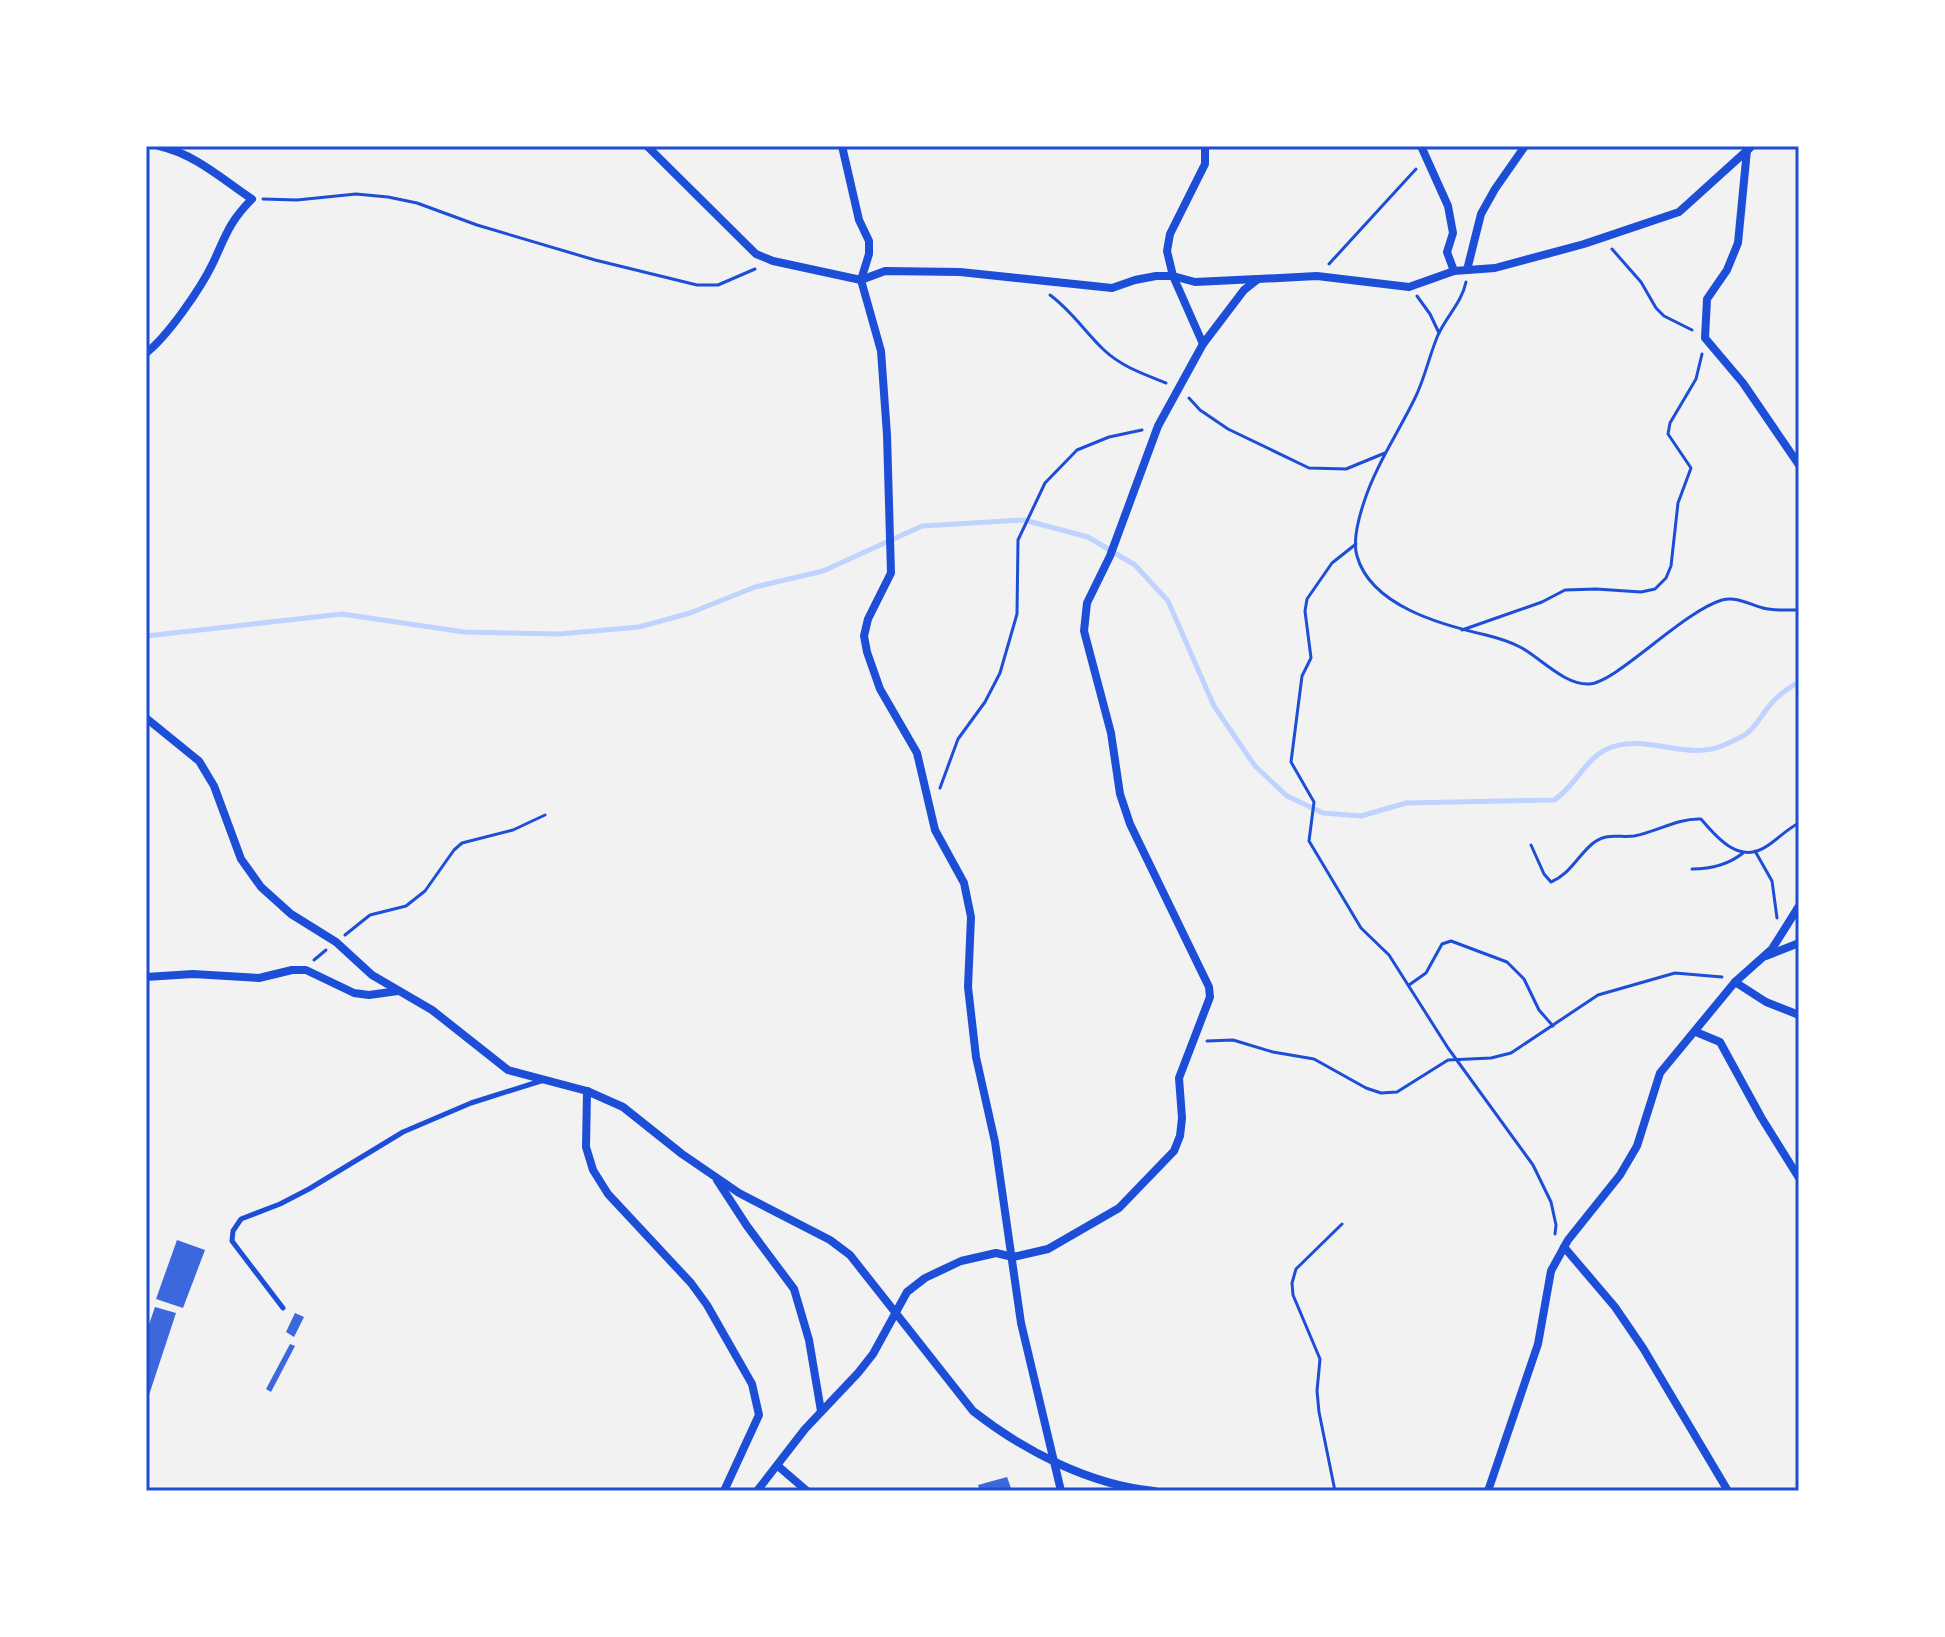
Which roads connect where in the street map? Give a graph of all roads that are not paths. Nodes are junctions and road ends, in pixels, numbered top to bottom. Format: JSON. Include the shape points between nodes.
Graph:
{"nodes":[{"id":1,"x":159,"y":146,"type":"edge"},
{"id":2,"x":647,"y":146,"type":"edge"},
{"id":3,"x":842,"y":146,"type":"edge"},
{"id":4,"x":1205,"y":146,"type":"edge"},
{"id":5,"x":1421,"y":146,"type":"edge"},
{"id":6,"x":1525,"y":146,"type":"edge"},
{"id":7,"x":1749,"y":148,"type":"edge"},
{"id":8,"x":1467,"y":270,"type":"junction"},
{"id":9,"x":1454,"y":271,"type":"junction"},
{"id":10,"x":1173,"y":276,"type":"junction"},
{"id":11,"x":1258,"y":279,"type":"junction"},
{"id":12,"x":861,"y":280,"type":"junction"},
{"id":13,"x":1203,"y":344,"type":"junction"},
{"id":14,"x":146,"y":353,"type":"edge"},
{"id":15,"x":1799,"y":465,"type":"edge"},
{"id":16,"x":146,"y":718,"type":"edge"},
{"id":17,"x":1799,"y":906,"type":"edge"},
{"id":18,"x":1799,"y":943,"type":"edge"},
{"id":19,"x":1764,"y":957,"type":"junction"},
{"id":20,"x":146,"y":977,"type":"edge"},
{"id":21,"x":1735,"y":982,"type":"junction"},
{"id":22,"x":399,"y":991,"type":"junction"},
{"id":23,"x":1799,"y":1015,"type":"edge"},
{"id":24,"x":1696,"y":1032,"type":"junction"},
{"id":25,"x":544,"y":1080,"type":"junction"},
{"id":26,"x":587,"y":1091,"type":"junction"},
{"id":27,"x":714,"y":1176,"type":"junction"},
{"id":28,"x":1799,"y":1178,"type":"edge"},
{"id":29,"x":1564,"y":1247,"type":"junction"},
{"id":30,"x":1013,"y":1257,"type":"junction"},
{"id":31,"x":283,"y":1308,"type":"dead end"},
{"id":32,"x":896,"y":1312,"type":"junction"},
{"id":33,"x":821,"y":1411,"type":"junction"},
{"id":34,"x":1054,"y":1461,"type":"junction"},
{"id":35,"x":778,"y":1466,"type":"junction"},
{"id":36,"x":724,"y":1491,"type":"edge"},
{"id":37,"x":757,"y":1491,"type":"edge"},
{"id":38,"x":807,"y":1491,"type":"edge"},
{"id":39,"x":1061,"y":1491,"type":"edge"},
{"id":40,"x":1154,"y":1491,"type":"edge"},
{"id":41,"x":1488,"y":1491,"type":"edge"},
{"id":42,"x":1728,"y":1491,"type":"edge"}],
"edges":[{"from":1,"to":14,"type":"street","via":[[200,162],[252,199],[225,232],[212,265],[186,305]]},
{"from":2,"to":12,"type":"street","via":[[756,254]]},
{"from":3,"to":12,"type":"street","via":[[869,241]]},
{"from":4,"to":10,"type":"street","via":[[1205,164],[1170,234],[1167,251]]},
{"from":5,"to":9,"type":"street","via":[[1448,206],[1453,233],[1447,252]]},
{"from":6,"to":8,"type":"street","via":[[1481,214]]},
{"from":7,"to":8,"type":"street","via":[[1679,212],[1495,268]]},
{"from":7,"to":15,"type":"street","via":[[1738,243],[1707,299],[1705,338]]},
{"from":8,"to":9,"type":"street"},
{"from":9,"to":11,"type":"street","via":[[1409,287],[1317,276]]},
{"from":10,"to":11,"type":"street","via":[[1195,282]]},
{"from":10,"to":12,"type":"street","via":[[1112,288],[960,272],[885,271]]},
{"from":10,"to":13,"type":"street"},
{"from":11,"to":13,"type":"street"},
{"from":12,"to":30,"type":"street","via":[[881,351],[891,573],[864,636],[880,689],[917,753],[935,830],[964,883],[971,917],[968,987],[976,1057]]},
{"from":13,"to":30,"type":"street","via":[[1158,426],[1087,603],[1084,631],[1130,824],[1210,997],[1179,1078],[1182,1118],[1174,1151],[1119,1208],[1048,1249]]},
{"from":16,"to":22,"type":"street","via":[[199,761],[241,859],[261,887]]},
{"from":17,"to":19,"type":"street"},
{"from":18,"to":19,"type":"street"},
{"from":19,"to":21,"type":"street"},
{"from":20,"to":22,"type":"street","via":[[259,978],[306,970],[354,993]]},
{"from":21,"to":23,"type":"street"},
{"from":21,"to":24,"type":"street"},
{"from":22,"to":25,"type":"street","via":[[508,1070]]},
{"from":24,"to":28,"type":"street","via":[[1720,1042]]},
{"from":24,"to":29,"type":"street","via":[[1660,1073],[1637,1146],[1620,1175]]},
{"from":25,"to":26,"type":"street"},
{"from":25,"to":31,"type":"lane","via":[[403,1132],[309,1189],[241,1219],[232,1241]]},
{"from":26,"to":27,"type":"street","via":[[623,1107]]},
{"from":26,"to":36,"type":"street","via":[[586,1147],[593,1170],[608,1194],[691,1283],[752,1384],[759,1415]]},
{"from":27,"to":32,"type":"street","via":[[830,1240],[850,1255]]},
{"from":27,"to":33,"type":"street","via":[[794,1289]]},
{"from":29,"to":41,"type":"street","via":[[1551,1271],[1538,1344]]},
{"from":29,"to":42,"type":"street","via":[[1622,1317]]},
{"from":30,"to":32,"type":"street","via":[[996,1253],[973,1258],[925,1278],[907,1292]]},
{"from":30,"to":34,"type":"street","via":[[1021,1323]]},
{"from":32,"to":33,"type":"street","via":[[873,1354]]},
{"from":32,"to":34,"type":"street","via":[[973,1411]]},
{"from":33,"to":35,"type":"street"},
{"from":34,"to":39,"type":"street"},
{"from":34,"to":40,"type":"street","via":[[1101,1480]]},
{"from":35,"to":37,"type":"street"},
{"from":35,"to":38,"type":"street"}]}
